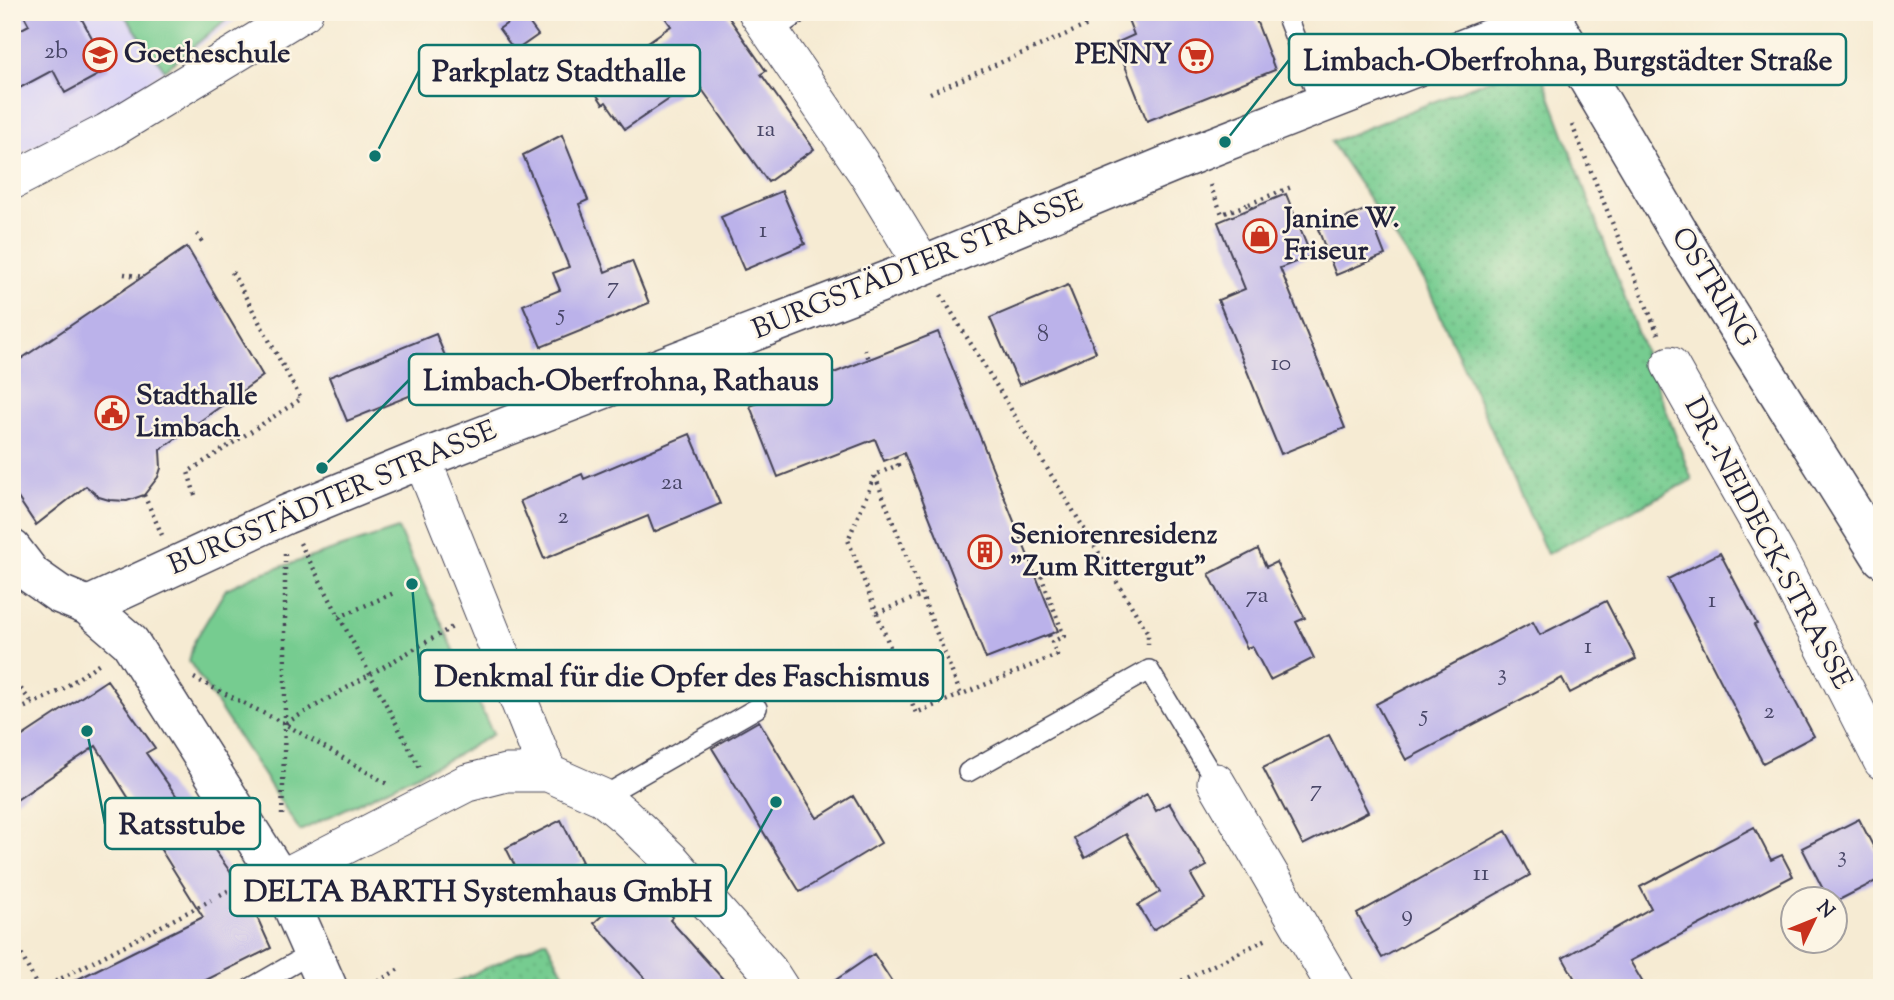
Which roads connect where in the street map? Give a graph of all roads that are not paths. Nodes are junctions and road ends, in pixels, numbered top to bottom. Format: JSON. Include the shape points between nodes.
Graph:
{"nodes":[{"id":1,"x":304,"y":12,"type":"edge"},
{"id":2,"x":1285,"y":12,"type":"edge"},
{"id":3,"x":1553,"y":14,"type":"edge"},
{"id":4,"x":776,"y":19,"type":"edge"},
{"id":5,"x":1493,"y":24,"type":"edge"},
{"id":6,"x":1321,"y":105,"type":"junction"},
{"id":7,"x":12,"y":181,"type":"edge"},
{"id":8,"x":923,"y":266,"type":"junction"},
{"id":9,"x":1671,"y":365,"type":"road end"},
{"id":10,"x":422,"y":459,"type":"junction"},
{"id":11,"x":12,"y":549,"type":"edge"},
{"id":12,"x":1882,"y":558,"type":"edge"},
{"id":13,"x":88,"y":606,"type":"junction"},
{"id":14,"x":757,"y":708,"type":"dead end"},
{"id":15,"x":1882,"y":761,"type":"edge"},
{"id":16,"x":968,"y":772,"type":"dead end"},
{"id":17,"x":548,"y":773,"type":"junction"},
{"id":18,"x":1216,"y":782,"type":"joint"},
{"id":19,"x":601,"y":797,"type":"junction"},
{"id":20,"x":280,"y":879,"type":"junction"},
{"id":21,"x":312,"y":953,"type":"junction"},
{"id":22,"x":251,"y":988,"type":"edge"},
{"id":23,"x":328,"y":988,"type":"edge"},
{"id":24,"x":780,"y":988,"type":"edge"},
{"id":25,"x":1336,"y":988,"type":"edge"}],
"edges":[{"from":1,"to":7,"type":"street","via":[[107,132]]},
{"from":2,"to":6,"type":"lane"},
{"from":3,"to":5,"type":"main road","name":"BURGSTÄDTER STRASSE"},
{"from":3,"to":12,"type":"main road","name":"OSTRING","via":[[1692,255]]},
{"from":4,"to":8,"type":"street"},
{"from":5,"to":6,"type":"main road","name":"BURGSTÄDTER STRASSE"},
{"from":6,"to":8,"type":"main road","name":"BURGSTÄDTER STRASSE"},
{"from":8,"to":10,"type":"main road","name":"BURGSTÄDTER STRASSE"},
{"from":9,"to":15,"type":"street","name":"DR.-NEIDECK-STRASSE","via":[[1777,555]]},
{"from":10,"to":13,"type":"main road","name":"BURGSTÄDTER STRASSE","via":[[285,515]]},
{"from":10,"to":17,"type":"street"},
{"from":11,"to":13,"type":"main road","via":[[32,575],[59,594]]},
{"from":13,"to":20,"type":"main road","via":[[130,642]]},
{"from":14,"to":19,"type":"lane"},
{"from":16,"to":18,"type":"lane","via":[[1149,670]]},
{"from":17,"to":19,"type":"street"},
{"from":17,"to":20,"type":"street","via":[[506,772],[467,782]]},
{"from":18,"to":25,"type":"street"},
{"from":19,"to":24,"type":"street","via":[[671,860]]},
{"from":20,"to":21,"type":"main road"},
{"from":21,"to":22,"type":"lane"},
{"from":21,"to":23,"type":"main road"}]}
